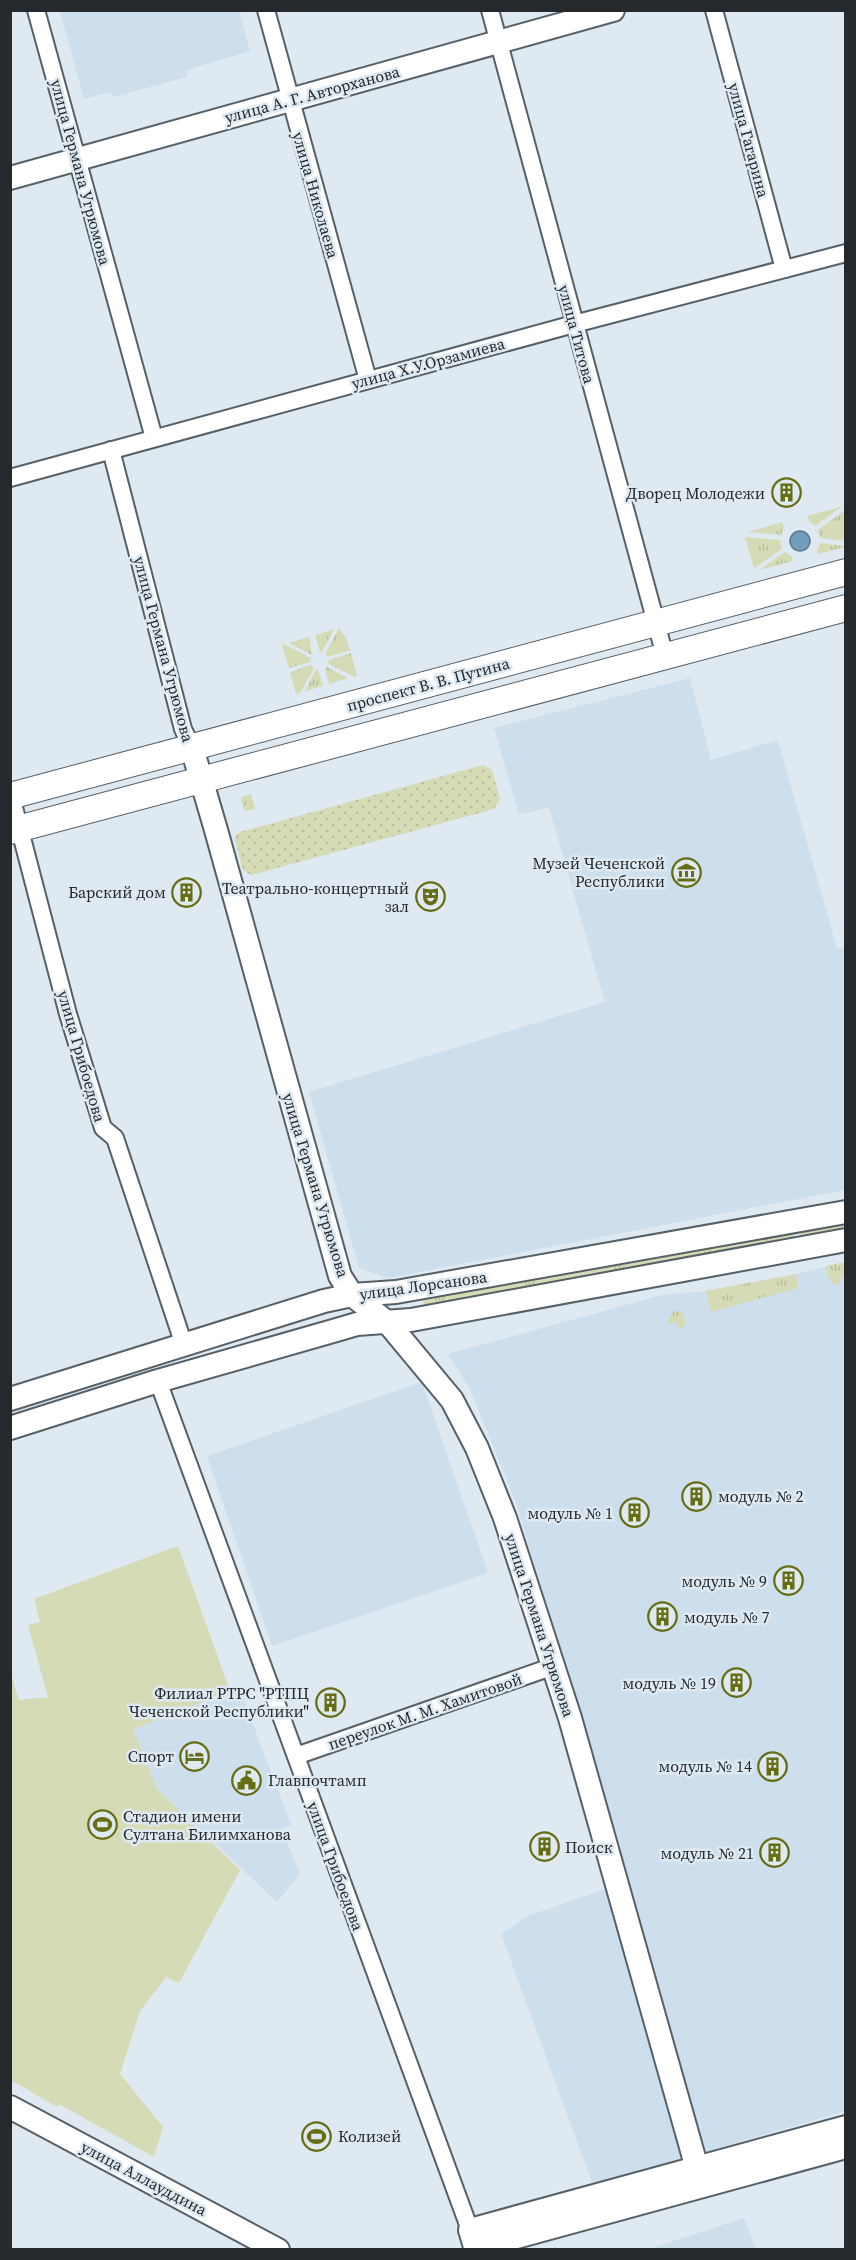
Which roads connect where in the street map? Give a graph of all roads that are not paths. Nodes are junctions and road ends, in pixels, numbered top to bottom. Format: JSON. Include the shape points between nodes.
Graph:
{"nodes":[{"id":1,"x":36,"y":10,"type":"edge"},
{"id":2,"x":266,"y":10,"type":"edge"},
{"id":3,"x":490,"y":10,"type":"edge"},
{"id":4,"x":613,"y":10,"type":"edge"},
{"id":5,"x":714,"y":10,"type":"edge"},
{"id":6,"x":500,"y":44,"type":"junction"},
{"id":7,"x":290,"y":100,"type":"junction"},
{"id":8,"x":78,"y":159,"type":"junction"},
{"id":9,"x":10,"y":178,"type":"edge"},
{"id":10,"x":846,"y":253,"type":"edge"},
{"id":11,"x":784,"y":269,"type":"junction"},
{"id":12,"x":574,"y":324,"type":"junction"},
{"id":13,"x":368,"y":380,"type":"junction"},
{"id":14,"x":154,"y":438,"type":"junction"},
{"id":15,"x":111,"y":450,"type":"junction"},
{"id":16,"x":10,"y":477,"type":"edge"},
{"id":17,"x":846,"y":572,"type":"edge"},
{"id":18,"x":846,"y":608,"type":"edge"},
{"id":19,"x":656,"y":624,"type":"junction"},
{"id":20,"x":665,"y":656,"type":"junction"},
{"id":21,"x":192,"y":748,"type":"junction"},
{"id":22,"x":201,"y":780,"type":"junction"},
{"id":23,"x":11,"y":795,"type":"edge"},
{"id":24,"x":15,"y":830,"type":"edge"},
{"id":25,"x":846,"y":1212,"type":"edge"},
{"id":26,"x":846,"y":1240,"type":"edge"},
{"id":27,"x":352,"y":1295,"type":"junction"},
{"id":28,"x":388,"y":1323,"type":"junction"},
{"id":29,"x":184,"y":1345,"type":"junction"},
{"id":30,"x":158,"y":1381,"type":"junction"},
{"id":31,"x":10,"y":1399,"type":"edge"},
{"id":32,"x":10,"y":1428,"type":"edge"},
{"id":33,"x":554,"y":1666,"type":"junction"},
{"id":34,"x":296,"y":1756,"type":"junction"},
{"id":35,"x":10,"y":2107,"type":"edge"},
{"id":36,"x":846,"y":2127,"type":"edge"},
{"id":37,"x":846,"y":2147,"type":"edge"},
{"id":38,"x":699,"y":2177,"type":"junction"},
{"id":39,"x":474,"y":2242,"type":"edge"},
{"id":40,"x":255,"y":2244,"type":"edge"},
{"id":41,"x":278,"y":2250,"type":"edge"}],
"edges":[{"from":1,"to":8,"type":"street","name":"улица Германа Угрюмова"},
{"from":2,"to":7,"type":"street","name":"улица Николаева"},
{"from":3,"to":6,"type":"street","name":"улица Титова"},
{"from":4,"to":6,"type":"street","name":"улица А. Г. Авторханова"},
{"from":5,"to":11,"type":"street","name":"улица Гагарина"},
{"from":6,"to":7,"type":"street","name":"улица А. Г. Авторханова"},
{"from":6,"to":12,"type":"street","name":"улица Титова"},
{"from":7,"to":8,"type":"street","name":"улица А. Г. Авторханова"},
{"from":7,"to":13,"type":"street","name":"улица Николаева"},
{"from":8,"to":9,"type":"street","name":"улица А. Г. Авторханова"},
{"from":8,"to":14,"type":"street","name":"улица Германа Угрюмова"},
{"from":10,"to":11,"type":"street","name":"улица Х.У.Орзамиева"},
{"from":11,"to":12,"type":"street","name":"улица Х.У.Орзамиева"},
{"from":12,"to":13,"type":"street","name":"улица Х.У.Орзамиева"},
{"from":12,"to":19,"type":"street","name":"улица Титова"},
{"from":13,"to":14,"type":"street","name":"улица Х.У.Орзамиева"},
{"from":14,"to":15,"type":"street","name":"улица Х.У.Орзамиева"},
{"from":15,"to":16,"type":"street","name":"улица Х.У.Орзамиева"},
{"from":15,"to":21,"type":"street","name":"улица Германа Угрюмова","via":[[183,729]]},
{"from":17,"to":19,"type":"main road","name":"проспект В. В. Путина"},
{"from":18,"to":20,"type":"main road","name":"проспект В. В. Путина"},
{"from":19,"to":20,"type":"street","name":"улица Титова"},
{"from":19,"to":21,"type":"main road","name":"проспект В. В. Путина"},
{"from":20,"to":22,"type":"main road","name":"проспект В. В. Путина"},
{"from":21,"to":22,"type":"street","name":"улица Германа Угрюмова"},
{"from":21,"to":23,"type":"main road","name":"проспект В. В. Путина"},
{"from":22,"to":24,"type":"main road","name":"проспект В. В. Путина"},
{"from":22,"to":27,"type":"street","name":"улица Германа Угрюмова","via":[[340,1276]]},
{"from":23,"to":24,"type":"street","name":"улица Грибоедова"},
{"from":24,"to":29,"type":"street","name":"улица Грибоедова","via":[[103,1128],[115,1138]]},
{"from":25,"to":27,"type":"street","name":"улица Лорсанова","via":[[396,1292]]},
{"from":26,"to":28,"type":"street","name":"улица Лорсанова"},
{"from":27,"to":28,"type":"street","name":"улица Германа Угрюмова"},
{"from":27,"to":29,"type":"street","name":"улица Лорсанова"},
{"from":28,"to":30,"type":"street","name":"улица Лорсанова","via":[[357,1324]]},
{"from":28,"to":33,"type":"street","name":"улица Германа Угрюмова","via":[[452,1400],[477,1448],[505,1518]]},
{"from":29,"to":31,"type":"street","name":"улица Лорсанова"},
{"from":30,"to":32,"type":"street","name":"улица Лорсанова"},
{"from":30,"to":34,"type":"street","name":"улица Грибоедова"},
{"from":33,"to":34,"type":"street","name":"переулок М. М. Хамитовой"},
{"from":33,"to":38,"type":"street","name":"улица Германа Угрюмова"},
{"from":34,"to":39,"type":"street","name":"улица Грибоедова"},
{"from":35,"to":40,"type":"street","name":"улица Аллауддина"},
{"from":36,"to":38,"type":"street"},
{"from":37,"to":38,"type":"street"},
{"from":38,"to":39,"type":"street"},
{"from":40,"to":41,"type":"street","name":"улица Аллауддина"}]}
